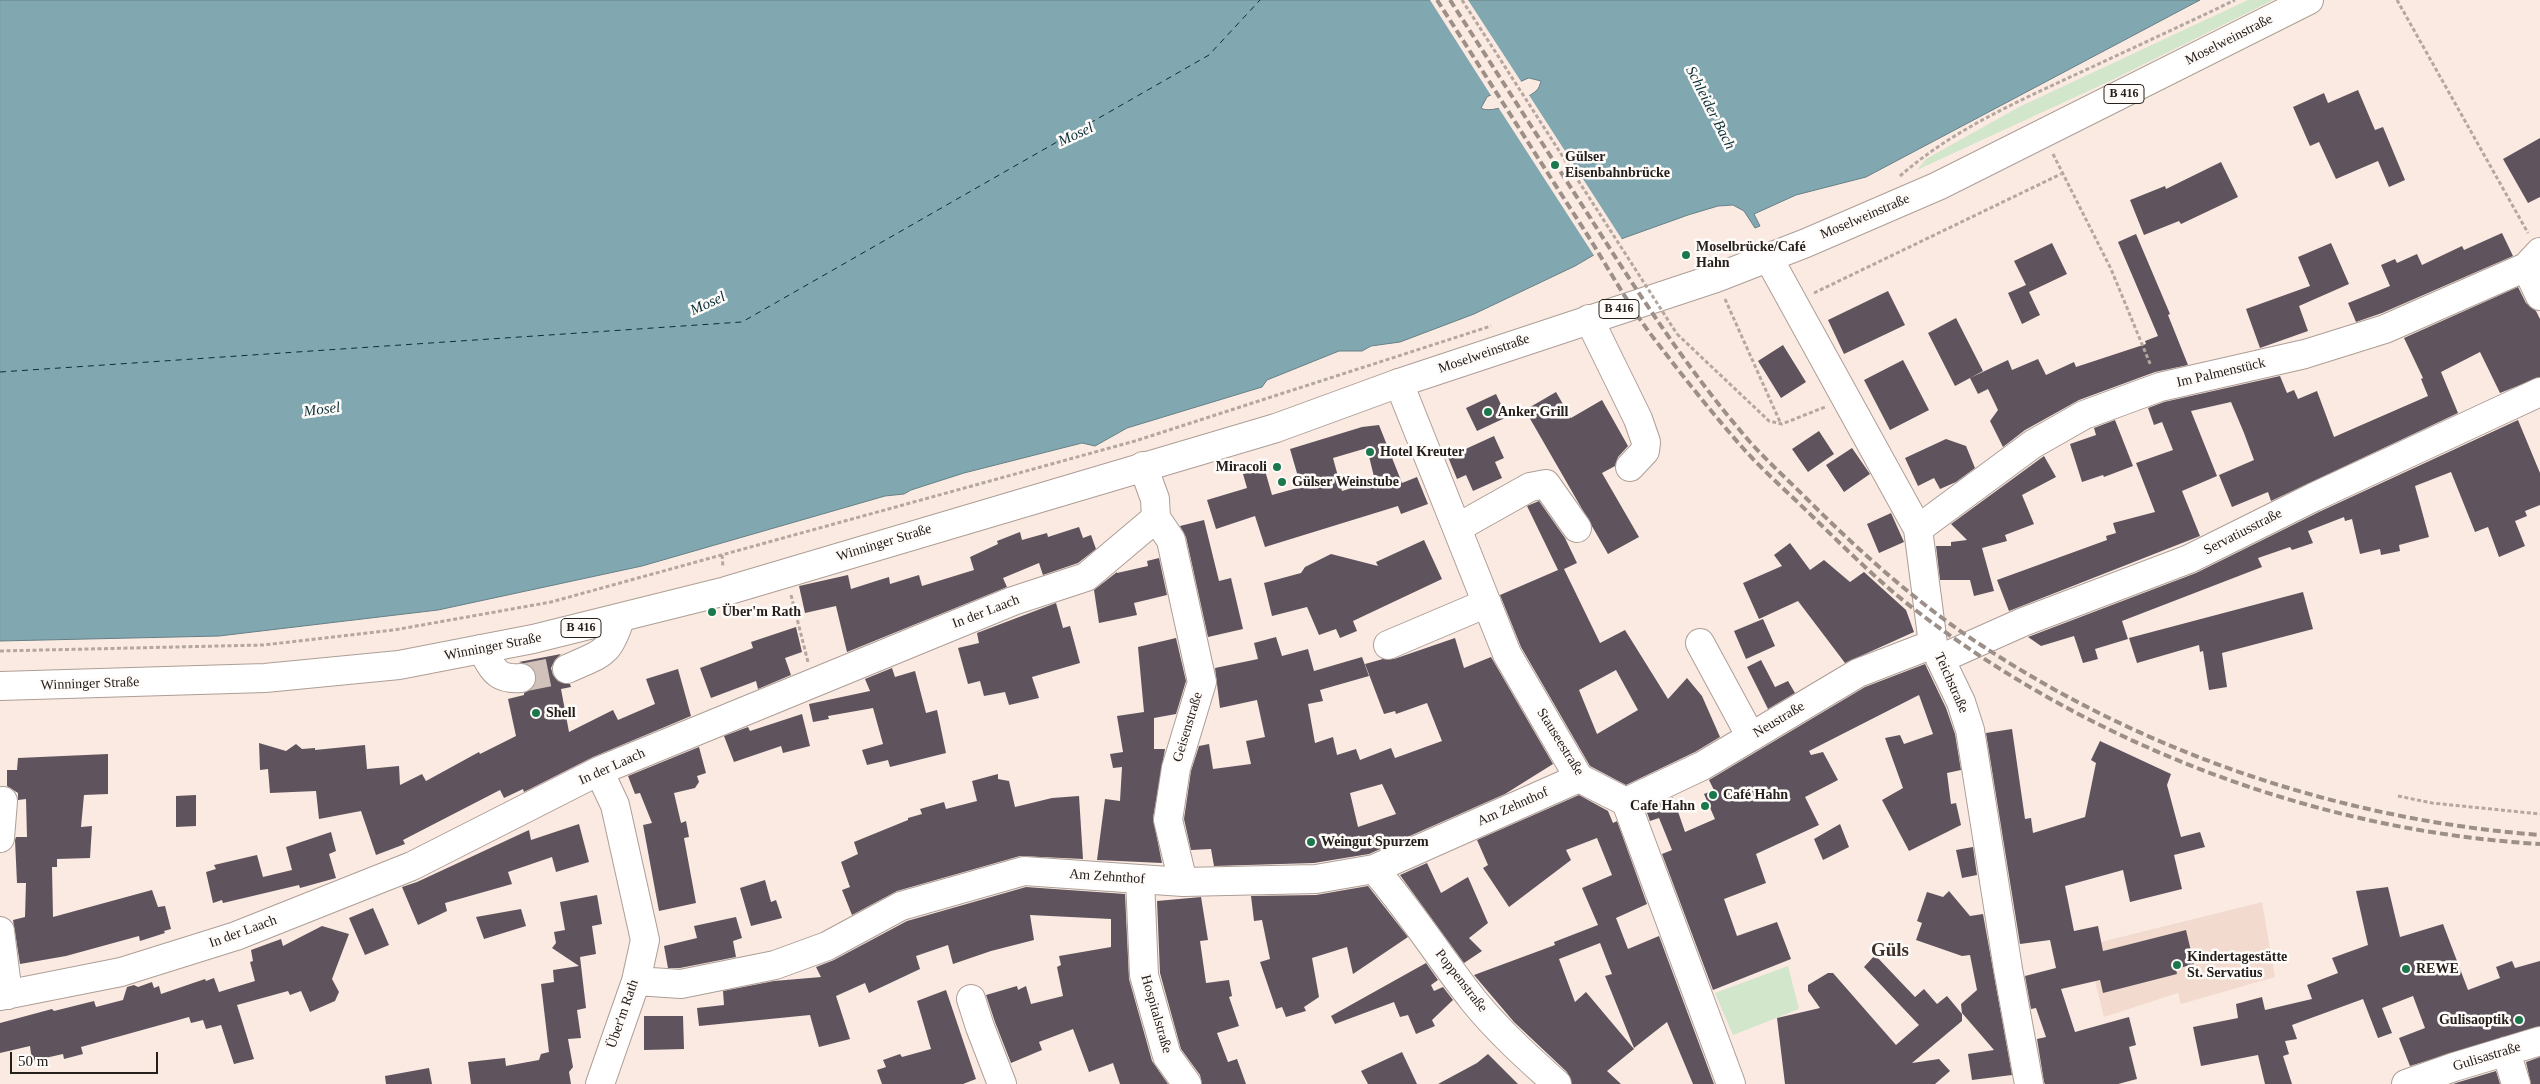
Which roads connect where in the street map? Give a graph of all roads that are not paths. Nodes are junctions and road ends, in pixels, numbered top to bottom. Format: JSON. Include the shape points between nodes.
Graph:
{"nodes":[{"id":1,"x":2309,"y":0,"type":"edge"},
{"id":2,"x":1768,"y":257,"type":"junction"},
{"id":3,"x":2535,"y":257,"type":"edge"},
{"id":4,"x":2540,"y":296,"type":"edge"},
{"id":5,"x":1589,"y":319,"type":"junction"},
{"id":6,"x":1399,"y":383,"type":"junction"},
{"id":7,"x":2540,"y":392,"type":"edge"},
{"id":8,"x":1143,"y":466,"type":"junction"},
{"id":9,"x":1630,"y":467,"type":"dead end"},
{"id":10,"x":1156,"y":518,"type":"junction"},
{"id":11,"x":1457,"y":528,"type":"junction"},
{"id":12,"x":1577,"y":528,"type":"dead end"},
{"id":13,"x":1918,"y":529,"type":"junction"},
{"id":14,"x":1487,"y":602,"type":"junction"},
{"id":15,"x":620,"y":619,"type":"junction"},
{"id":16,"x":1700,"y":644,"type":"dead end"},
{"id":17,"x":1388,"y":645,"type":"dead end"},
{"id":18,"x":481,"y":650,"type":"junction"},
{"id":19,"x":1936,"y":652,"type":"junction"},
{"id":20,"x":567,"y":669,"type":"tunnel mouth"},
{"id":21,"x":521,"y":678,"type":"tunnel mouth"},
{"id":22,"x":0,"y":686,"type":"edge"},
{"id":23,"x":1752,"y":737,"type":"junction"},
{"id":24,"x":600,"y":771,"type":"junction"},
{"id":25,"x":1579,"y":778,"type":"junction"},
{"id":26,"x":2,"y":801,"type":"dead end"},
{"id":27,"x":1626,"y":802,"type":"junction"},
{"id":28,"x":0,"y":838,"type":"edge"},
{"id":29,"x":1374,"y":868,"type":"junction"},
{"id":30,"x":1140,"y":879,"type":"junction"},
{"id":31,"x":1183,"y":882,"type":"junction"},
{"id":32,"x":0,"y":931,"type":"edge"},
{"id":33,"x":636,"y":981,"type":"junction"},
{"id":34,"x":4,"y":996,"type":"edge"},
{"id":35,"x":972,"y":999,"type":"dead end"},
{"id":36,"x":2540,"y":1041,"type":"edge"},
{"id":37,"x":2506,"y":1051,"type":"junction"},
{"id":38,"x":600,"y":1084,"type":"edge"},
{"id":39,"x":1002,"y":1084,"type":"edge"},
{"id":40,"x":1187,"y":1084,"type":"edge"},
{"id":41,"x":1557,"y":1084,"type":"edge"},
{"id":42,"x":1731,"y":1084,"type":"edge"},
{"id":43,"x":2029,"y":1084,"type":"edge"},
{"id":44,"x":2406,"y":1084,"type":"edge"},
{"id":45,"x":2516,"y":1084,"type":"edge"}],
"edges":[{"from":1,"to":2,"type":"street","name":"Moselweinstraße","number":"B 416","via":[[1938,186]]},
{"from":2,"to":5,"type":"street","name":"Moselweinstraße","number":"B 416","via":[[1716,278]]},
{"from":2,"to":13,"type":"street","name":"Teichstraße"},
{"from":3,"to":4,"type":"street"},
{"from":3,"to":13,"type":"street","name":"Im Palmenstück","via":[[2385,329],[2305,354],[2160,388],[2084,415],[2033,444]]},
{"from":5,"to":6,"type":"street","name":"Moselweinstraße","number":"B 416"},
{"from":5,"to":9,"type":"street","via":[[1646,442],[1644,451]]},
{"from":6,"to":8,"type":"street","name":"Moselweinstraße","number":"B 416","via":[[1276,428]]},
{"from":6,"to":11,"type":"street","name":"Stauseestraße"},
{"from":7,"to":19,"type":"street","name":"Servatiusstraße","via":[[2189,559]]},
{"from":8,"to":10,"type":"street","via":[[1155,499]]},
{"from":8,"to":15,"type":"street","name":"Winninger Straße","number":"B 416","via":[[726,591]]},
{"from":10,"to":24,"type":"street","name":"In der Laach","via":[[1086,577],[1013,600]]},
{"from":10,"to":31,"type":"street","name":"Geisenstraße","via":[[1171,540],[1202,682],[1176,768],[1168,820]]},
{"from":11,"to":12,"type":"street","via":[[1530,487],[1546,484]]},
{"from":11,"to":14,"type":"street","name":"Stauseestraße"},
{"from":13,"to":19,"type":"street","name":"Teichstraße"},
{"from":14,"to":17,"type":"street"},
{"from":14,"to":25,"type":"street","name":"Stauseestraße","via":[[1507,654]]},
{"from":15,"to":18,"type":"street","name":"Winninger Straße","number":"B 416"},
{"from":15,"to":20,"type":"street","via":[[606,650]]},
{"from":16,"to":23,"type":"street"},
{"from":18,"to":21,"type":"street","via":[[497,673],[506,679]]},
{"from":18,"to":22,"type":"street","name":"Winninger Straße","number":"B 416","via":[[399,665],[265,678]]},
{"from":19,"to":23,"type":"street","name":"Neustraße","via":[[1858,673]]},
{"from":19,"to":43,"type":"street","name":"Teichstraße","via":[[1961,702],[1970,730]]},
{"from":23,"to":27,"type":"street","name":"Neustraße","via":[[1702,766]]},
{"from":24,"to":33,"type":"street","name":"Über'm Rath","via":[[615,805],[645,940]]},
{"from":24,"to":34,"type":"street","name":"In der Laach","via":[[412,866],[236,936],[121,972]]},
{"from":25,"to":27,"type":"street","name":"Stauseestraße"},
{"from":25,"to":29,"type":"street","name":"Am Zehnthof"},
{"from":26,"to":28,"type":"street"},
{"from":27,"to":42,"type":"street"},
{"from":29,"to":31,"type":"street","name":"Am Zehnthof","via":[[1316,879]]},
{"from":29,"to":41,"type":"street","name":"Poppenstraße","via":[[1474,1001],[1519,1050]]},
{"from":30,"to":31,"type":"street","name":"Am Zehnthof"},
{"from":30,"to":33,"type":"street","name":"Am Zehnthof","via":[[1024,871],[901,906],[827,946],[775,965],[681,984]]},
{"from":30,"to":40,"type":"street","name":"Hospitalstraße","via":[[1144,975],[1167,1056]]},
{"from":32,"to":34,"type":"street"},
{"from":33,"to":38,"type":"street","name":"Über'm Rath"},
{"from":35,"to":39,"type":"street"},
{"from":36,"to":37,"type":"street","name":"Gulisastraße"},
{"from":37,"to":44,"type":"street","name":"Gulisastraße"},
{"from":37,"to":45,"type":"street"}]}
